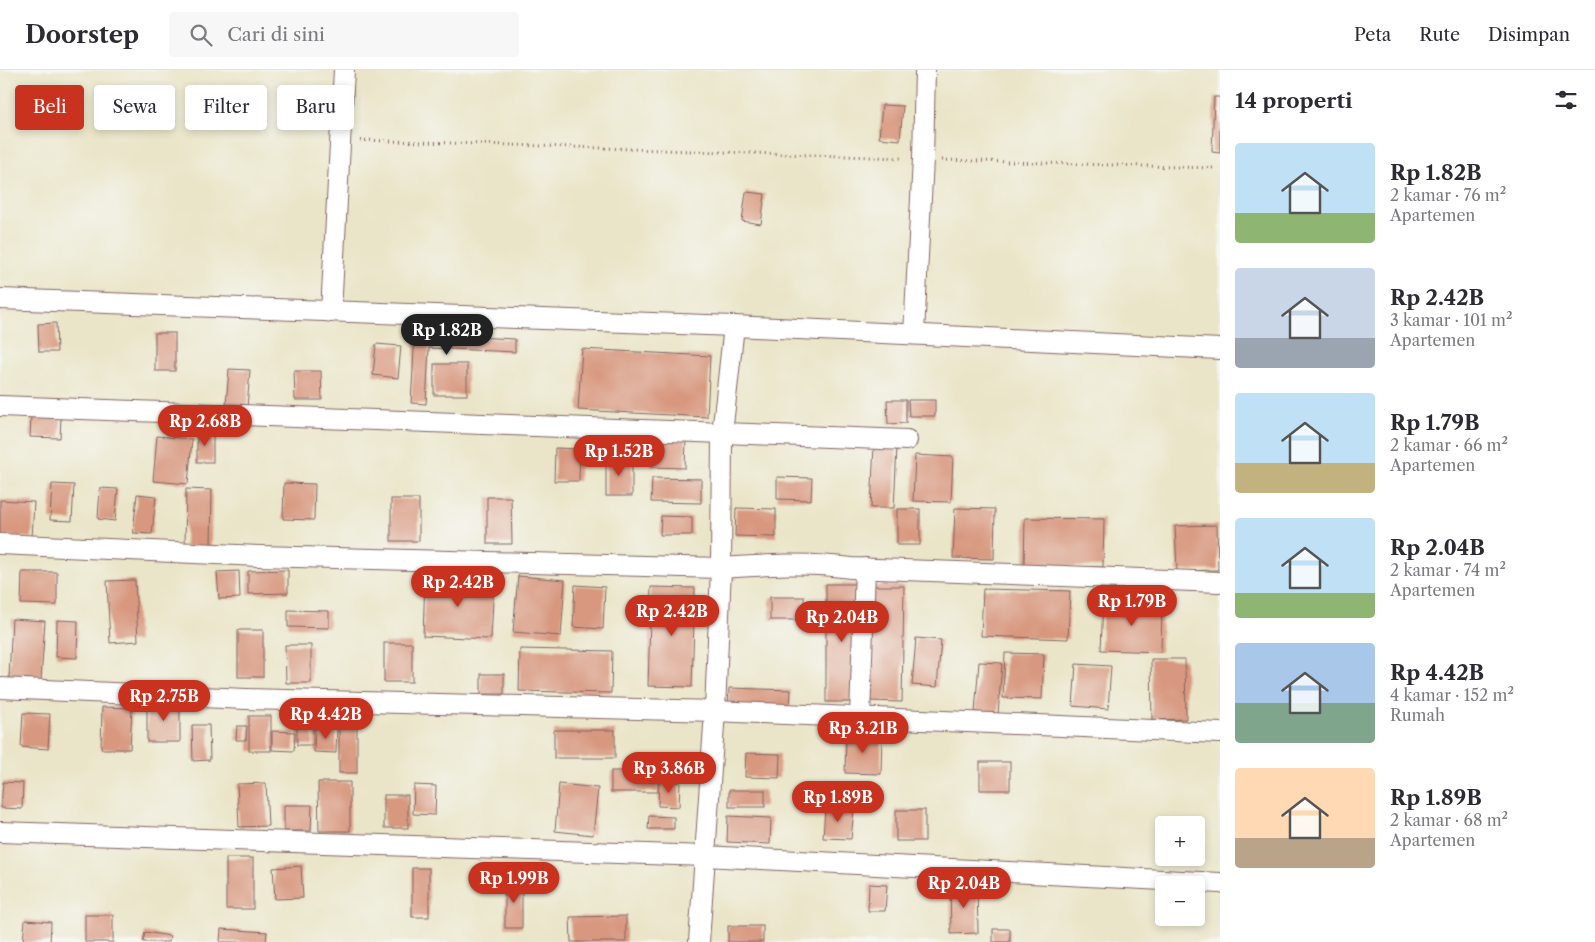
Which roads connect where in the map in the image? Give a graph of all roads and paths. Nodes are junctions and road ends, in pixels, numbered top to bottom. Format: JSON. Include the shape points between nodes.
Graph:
{"nodes":[{"id":1,"x":344,"y":70,"type":"edge"},
{"id":2,"x":925,"y":70,"type":"edge"},
{"id":3,"x":339,"y":139,"type":"junction"},
{"id":4,"x":922,"y":159,"type":"junction"},
{"id":5,"x":1213,"y":168,"type":"dead end"},
{"id":6,"x":0,"y":299,"type":"edge"},
{"id":7,"x":331,"y":312,"type":"junction"},
{"id":8,"x":734,"y":326,"type":"junction"},
{"id":9,"x":914,"y":334,"type":"junction"},
{"id":10,"x":1220,"y":349,"type":"edge"},
{"id":11,"x":0,"y":406,"type":"edge"},
{"id":12,"x":722,"y":434,"type":"junction"},
{"id":13,"x":907,"y":440,"type":"dead end"},
{"id":14,"x":0,"y":544,"type":"edge"},
{"id":15,"x":721,"y":568,"type":"junction"},
{"id":16,"x":865,"y":568,"type":"junction"},
{"id":17,"x":1220,"y":582,"type":"edge"},
{"id":18,"x":0,"y":688,"type":"edge"},
{"id":19,"x":715,"y":710,"type":"junction"},
{"id":20,"x":860,"y":717,"type":"junction"},
{"id":21,"x":1220,"y":733,"type":"edge"},
{"id":22,"x":0,"y":832,"type":"edge"},
{"id":23,"x":705,"y":856,"type":"junction"},
{"id":24,"x":1220,"y":883,"type":"edge"},
{"id":25,"x":699,"y":942,"type":"edge"}],
"edges":[{"from":1,"to":3,"type":"street"},
{"from":2,"to":4,"type":"street"},
{"from":3,"to":4,"type":"path"},
{"from":3,"to":7,"type":"street"},
{"from":4,"to":5,"type":"path"},
{"from":4,"to":9,"type":"street"},
{"from":6,"to":7,"type":"street"},
{"from":7,"to":8,"type":"street"},
{"from":8,"to":9,"type":"street"},
{"from":8,"to":12,"type":"street"},
{"from":9,"to":10,"type":"street"},
{"from":11,"to":12,"type":"street"},
{"from":12,"to":13,"type":"street"},
{"from":12,"to":15,"type":"street"},
{"from":14,"to":15,"type":"street","via":[[259,556]]},
{"from":15,"to":16,"type":"street","via":[[823,564]]},
{"from":15,"to":19,"type":"street"},
{"from":16,"to":17,"type":"street"},
{"from":16,"to":20,"type":"street"},
{"from":18,"to":19,"type":"street","via":[[246,699]]},
{"from":19,"to":20,"type":"street"},
{"from":19,"to":23,"type":"street"},
{"from":20,"to":21,"type":"street"},
{"from":22,"to":23,"type":"street"},
{"from":23,"to":24,"type":"street"},
{"from":23,"to":25,"type":"street"}]}
